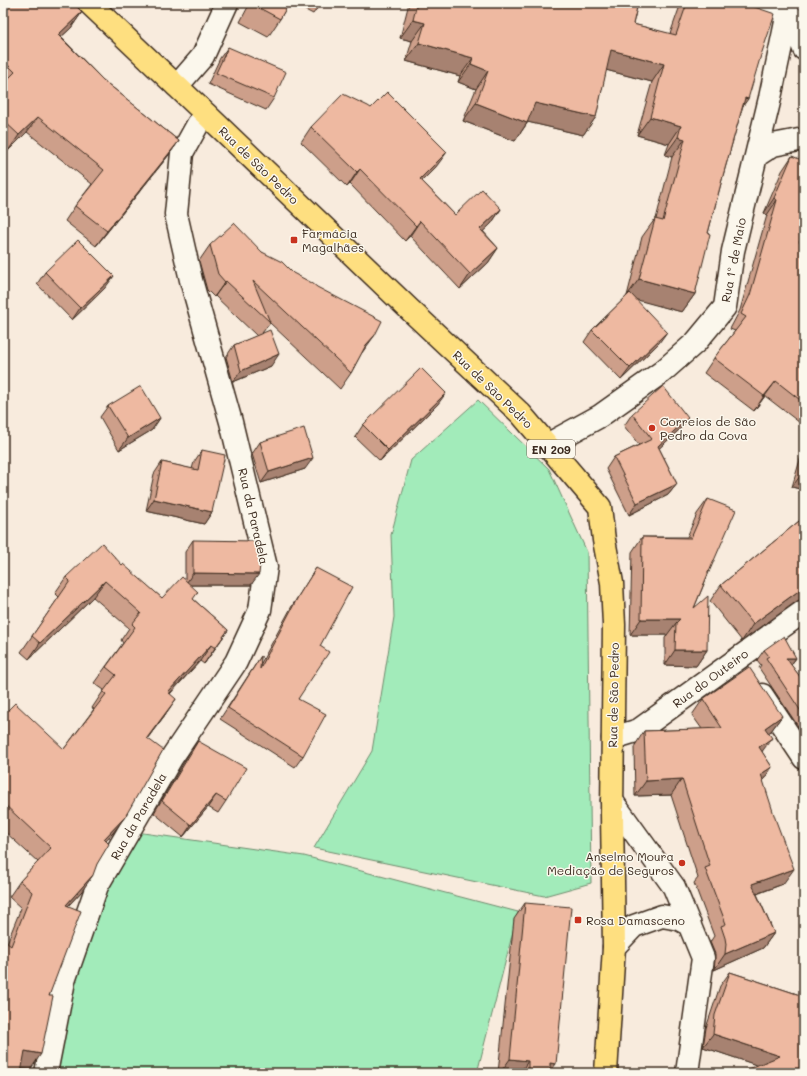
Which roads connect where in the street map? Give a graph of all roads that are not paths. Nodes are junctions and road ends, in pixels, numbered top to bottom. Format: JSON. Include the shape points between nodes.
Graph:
{"nodes":[{"id":1,"x":89,"y":3,"type":"edge"},
{"id":2,"x":227,"y":3,"type":"edge"},
{"id":3,"x":754,"y":3,"type":"edge"},
{"id":4,"x":790,"y":6,"type":"edge"},
{"id":5,"x":804,"y":49,"type":"edge"},
{"id":6,"x":177,"y":86,"type":"junction"},
{"id":7,"x":207,"y":115,"type":"junction"},
{"id":8,"x":804,"y":139,"type":"edge"},
{"id":9,"x":756,"y":156,"type":"junction"},
{"id":10,"x":547,"y":445,"type":"junction"},
{"id":11,"x":804,"y":611,"type":"edge"},
{"id":12,"x":745,"y":670,"type":"junction"},
{"id":13,"x":613,"y":738,"type":"junction"},
{"id":14,"x":804,"y":758,"type":"edge"},
{"id":15,"x":612,"y":801,"type":"junction"},
{"id":16,"x":690,"y":925,"type":"junction"},
{"id":17,"x":614,"y":947,"type":"junction"},
{"id":18,"x":46,"y":1073,"type":"edge"},
{"id":19,"x":606,"y":1073,"type":"edge"},
{"id":20,"x":687,"y":1073,"type":"edge"}],
"edges":[{"from":1,"to":6,"type":"main road","name":"Rua de São Pedro","number":"EN 209"},
{"from":2,"to":6,"type":"street","via":[[203,56]]},
{"from":3,"to":4,"type":"street"},
{"from":4,"to":5,"type":"street"},
{"from":4,"to":9,"type":"street","name":"Rua 1º de Maio"},
{"from":6,"to":7,"type":"main road","name":"Rua de São Pedro","number":"EN 209"},
{"from":7,"to":10,"type":"main road","name":"Rua de São Pedro","number":"EN 209","via":[[521,414]]},
{"from":7,"to":18,"type":"street","name":"Rua da Paradela","via":[[198,124],[182,153],[176,214],[190,280],[231,422],[266,567],[260,610],[236,662],[172,757],[97,886],[64,981]]},
{"from":8,"to":9,"type":"street","via":[[773,146]]},
{"from":9,"to":10,"type":"street","name":"Rua 1º de Maio","via":[[733,250],[725,307],[696,342],[662,372],[600,416]]},
{"from":10,"to":13,"type":"main road","name":"Rua de São Pedro","number":"EN 209","via":[[600,508],[613,590]]},
{"from":11,"to":12,"type":"street","name":"Rua do Outeiro"},
{"from":12,"to":13,"type":"street","name":"Rua do Outeiro","via":[[639,730]]},
{"from":12,"to":14,"type":"street"},
{"from":13,"to":15,"type":"main road","name":"Rua de São Pedro","number":"EN 209"},
{"from":15,"to":16,"type":"street","via":[[674,886]]},
{"from":15,"to":17,"type":"main road","name":"Rua de São Pedro","number":"EN 209"},
{"from":16,"to":17,"type":"street","via":[[679,919],[662,916],[634,926]]},
{"from":16,"to":20,"type":"street","via":[[703,958]]},
{"from":17,"to":19,"type":"main road","name":"Rua de São Pedro","number":"EN 209"}]}
